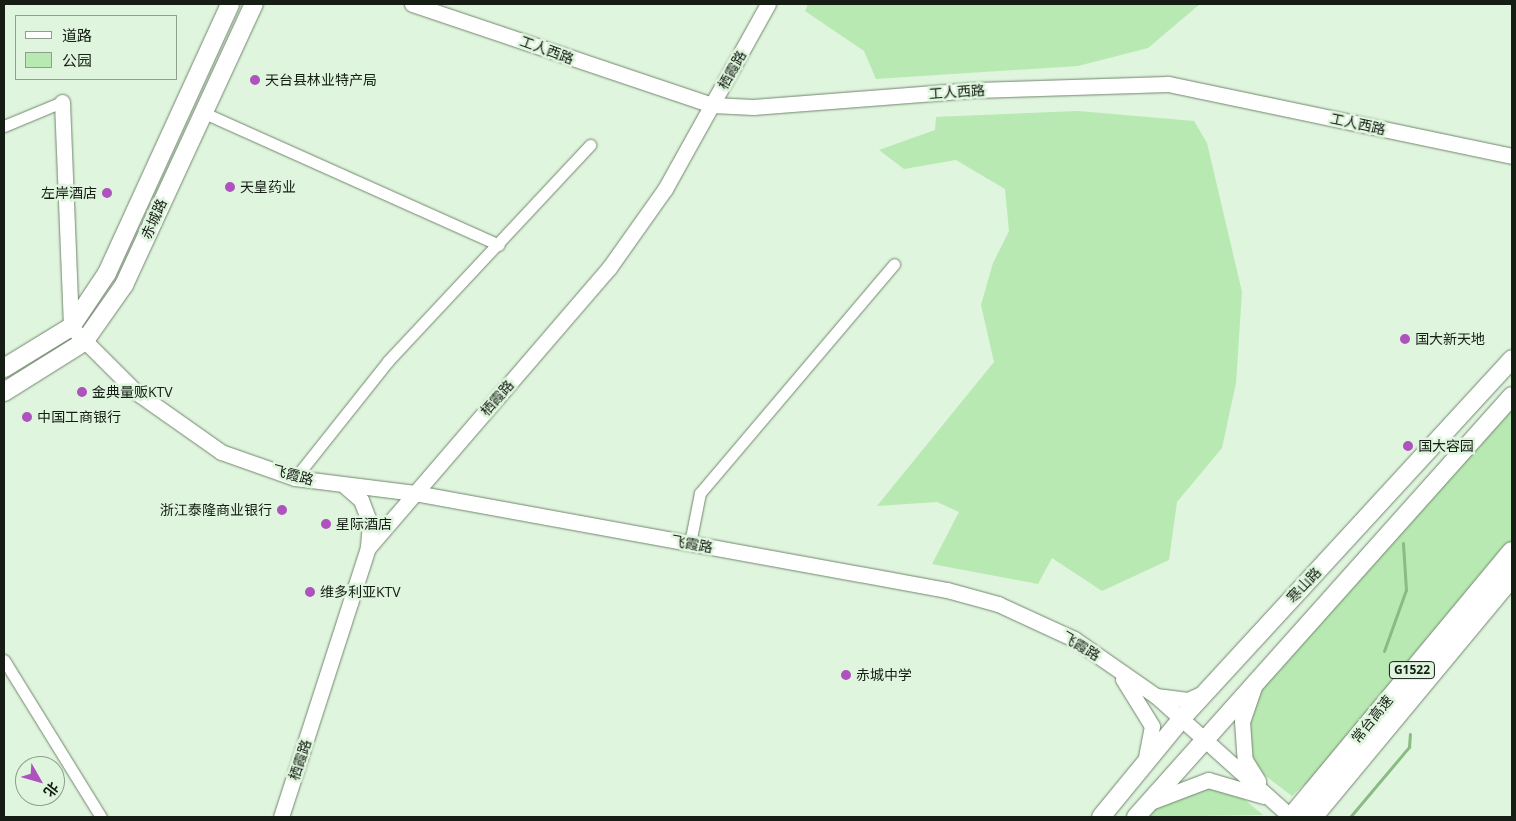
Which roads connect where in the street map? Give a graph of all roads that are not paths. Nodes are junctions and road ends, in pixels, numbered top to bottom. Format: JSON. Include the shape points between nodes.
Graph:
{"nodes":[{"id":1,"x":230,"y":4,"type":"edge"},
{"id":2,"x":254,"y":4,"type":"edge"},
{"id":3,"x":412,"y":4,"type":"edge"},
{"id":4,"x":768,"y":4,"type":"edge"},
{"id":5,"x":62,"y":102,"type":"joint"},
{"id":6,"x":712,"y":105,"type":"junction"},
{"id":7,"x":202,"y":112,"type":"junction"},
{"id":8,"x":4,"y":126,"type":"edge"},
{"id":9,"x":590,"y":145,"type":"dead end"},
{"id":10,"x":1512,"y":156,"type":"edge"},
{"id":11,"x":155,"y":166,"type":"junction"},
{"id":12,"x":174,"y":175,"type":"junction"},
{"id":13,"x":499,"y":245,"type":"junction"},
{"id":14,"x":894,"y":264,"type":"dead end"},
{"id":15,"x":72,"y":327,"type":"junction"},
{"id":16,"x":84,"y":342,"type":"junction"},
{"id":17,"x":1512,"y":359,"type":"edge"},
{"id":18,"x":5,"y":365,"type":"edge"},
{"id":19,"x":4,"y":392,"type":"edge"},
{"id":20,"x":1512,"y":396,"type":"edge"},
{"id":21,"x":295,"y":478,"type":"junction"},
{"id":22,"x":345,"y":486,"type":"junction"},
{"id":23,"x":416,"y":493,"type":"junction"},
{"id":24,"x":690,"y":543,"type":"junction"},
{"id":25,"x":368,"y":548,"type":"junction"},
{"id":26,"x":1512,"y":552,"type":"edge"},
{"id":27,"x":1512,"y":576,"type":"edge"},
{"id":28,"x":4,"y":660,"type":"edge"},
{"id":29,"x":1113,"y":666,"type":"junction"},
{"id":30,"x":1256,"y":680,"type":"junction"},
{"id":31,"x":1206,"y":691,"type":"junction"},
{"id":32,"x":1156,"y":696,"type":"junction"},
{"id":33,"x":1183,"y":717,"type":"junction"},
{"id":34,"x":1204,"y":738,"type":"junction"},
{"id":35,"x":1144,"y":764,"type":"junction"},
{"id":36,"x":1320,"y":795,"type":"junction"},
{"id":37,"x":1268,"y":797,"type":"junction"},
{"id":38,"x":1141,"y":811,"type":"edge"},
{"id":39,"x":101,"y":817,"type":"edge"},
{"id":40,"x":282,"y":817,"type":"edge"},
{"id":41,"x":1101,"y":817,"type":"edge"},
{"id":42,"x":1291,"y":817,"type":"edge"},
{"id":43,"x":1312,"y":817,"type":"edge"}],
"edges":[{"from":1,"to":11,"type":"main road","name":"赤城路"},
{"from":2,"to":7,"type":"main road","name":"赤城路"},
{"from":3,"to":6,"type":"main road","name":"工人西路"},
{"from":4,"to":6,"type":"main road","name":"栖霞路"},
{"from":5,"to":8,"type":"street"},
{"from":5,"to":15,"type":"main road"},
{"from":6,"to":10,"type":"main road","name":"工人西路","via":[[753,108],[976,90],[1168,84]]},
{"from":6,"to":23,"type":"main road","name":"栖霞路","via":[[666,189],[609,268]]},
{"from":7,"to":12,"type":"main road","name":"赤城路"},
{"from":7,"to":13,"type":"street"},
{"from":9,"to":13,"type":"street"},
{"from":11,"to":12,"type":"main road"},
{"from":11,"to":15,"type":"main road","name":"赤城路","via":[[107,273]]},
{"from":12,"to":16,"type":"main road","name":"赤城路","via":[[124,286]]},
{"from":13,"to":21,"type":"street","via":[[388,362]]},
{"from":14,"to":24,"type":"street","via":[[700,493]]},
{"from":15,"to":16,"type":"main road","name":"飞霞路"},
{"from":15,"to":18,"type":"main road","name":"赤城路"},
{"from":16,"to":19,"type":"main road","name":"赤城路"},
{"from":16,"to":21,"type":"main road","name":"飞霞路","via":[[136,392],[221,452]]},
{"from":17,"to":31,"type":"main road","name":"寒山路"},
{"from":20,"to":30,"type":"main road","name":"寒山路"},
{"from":21,"to":22,"type":"main road","name":"飞霞路"},
{"from":22,"to":23,"type":"main road","name":"飞霞路"},
{"from":22,"to":25,"type":"main road","via":[[361,500],[370,523]]},
{"from":23,"to":24,"type":"main road","name":"飞霞路"},
{"from":23,"to":25,"type":"main road","name":"栖霞路"},
{"from":24,"to":29,"type":"main road","name":"飞霞路","via":[[947,590],[998,604],[1074,639]]},
{"from":25,"to":40,"type":"main road","name":"栖霞路"},
{"from":26,"to":36,"type":"highway","name":"常台高速","number":"G1522"},
{"from":27,"to":36,"type":"highway","name":"常台高速","number":"G1522"},
{"from":28,"to":39,"type":"street"},
{"from":29,"to":32,"type":"main road","name":"飞霞路"},
{"from":29,"to":35,"type":"main road","via":[[1152,726]]},
{"from":30,"to":34,"type":"main road","name":"寒山路"},
{"from":30,"to":37,"type":"main road","via":[[1242,720],[1245,760]]},
{"from":31,"to":32,"type":"main road","via":[[1188,700]]},
{"from":31,"to":33,"type":"main road","name":"寒山路"},
{"from":32,"to":33,"type":"main road","name":"飞霞路"},
{"from":33,"to":34,"type":"main road","name":"飞霞路"},
{"from":33,"to":35,"type":"main road","name":"寒山路"},
{"from":34,"to":37,"type":"main road","name":"飞霞路"},
{"from":34,"to":38,"type":"main road","name":"寒山路"},
{"from":35,"to":41,"type":"main road","name":"寒山路"},
{"from":36,"to":42,"type":"highway","name":"常台高速","number":"G1522"},
{"from":36,"to":43,"type":"highway","name":"常台高速","number":"G1522"},
{"from":37,"to":38,"type":"main road","via":[[1208,780],[1174,789]]},
{"from":37,"to":42,"type":"main road","name":"飞霞路"}]}
